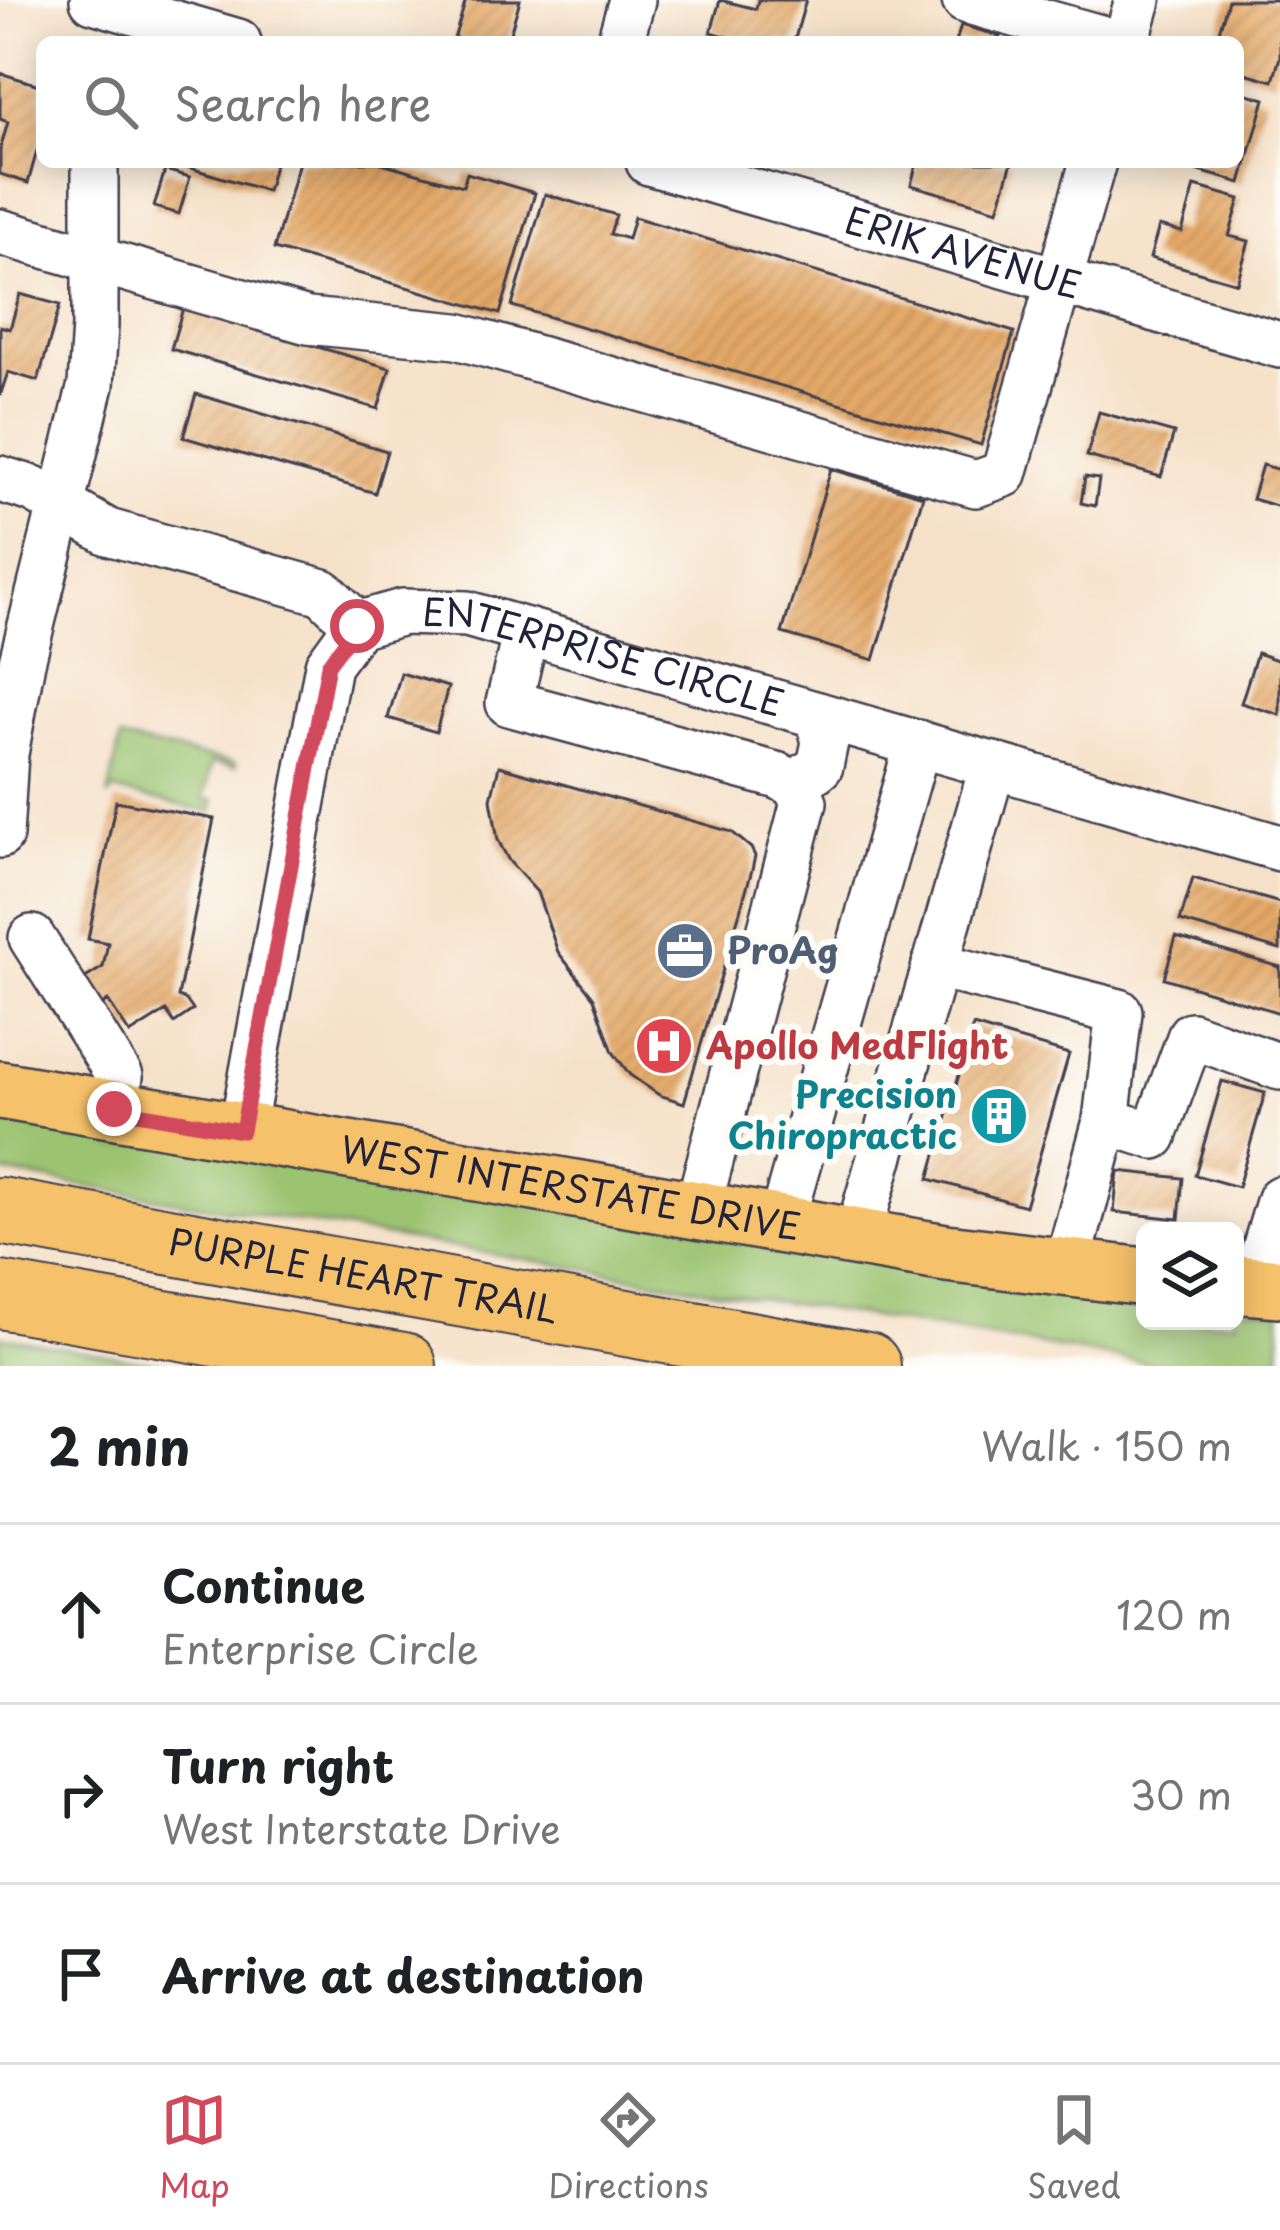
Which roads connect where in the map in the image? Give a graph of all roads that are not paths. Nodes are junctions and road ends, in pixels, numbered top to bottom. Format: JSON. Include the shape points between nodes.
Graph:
{"nodes":[{"id":1,"x":632,"y":0,"type":"edge"},
{"id":2,"x":965,"y":0,"type":"edge"},
{"id":3,"x":1138,"y":0,"type":"edge"},
{"id":4,"x":115,"y":13,"type":"edge"},
{"id":5,"x":213,"y":36,"type":"edge"},
{"id":6,"x":622,"y":36,"type":"edge"},
{"id":7,"x":1093,"y":36,"type":"edge"},
{"id":8,"x":1128,"y":36,"type":"edge"},
{"id":9,"x":95,"y":168,"type":"edge"},
{"id":10,"x":670,"y":168,"type":"edge"},
{"id":11,"x":1091,"y":168,"type":"edge"},
{"id":12,"x":0,"y":232,"type":"edge"},
{"id":13,"x":96,"y":260,"type":"junction"},
{"id":14,"x":1060,"y":281,"type":"junction"},
{"id":15,"x":1280,"y":345,"type":"edge"},
{"id":16,"x":0,"y":479,"type":"edge"},
{"id":17,"x":62,"y":506,"type":"junction"},
{"id":18,"x":357,"y":626,"type":"junction"},
{"id":19,"x":526,"y":631,"type":"junction"},
{"id":20,"x":818,"y":715,"type":"junction"},
{"id":21,"x":5,"y":716,"type":"edge"},
{"id":22,"x":918,"y":743,"type":"junction"},
{"id":23,"x":993,"y":765,"type":"junction"},
{"id":24,"x":795,"y":784,"type":"junction"},
{"id":25,"x":904,"y":794,"type":"junction"},
{"id":26,"x":979,"y":815,"type":"junction"},
{"id":27,"x":0,"y":835,"type":"edge"},
{"id":28,"x":1280,"y":848,"type":"edge"},
{"id":29,"x":32,"y":938,"type":"dead end"},
{"id":30,"x":935,"y":965,"type":"junction"},
{"id":31,"x":1119,"y":1012,"type":"junction"},
{"id":32,"x":1191,"y":1035,"type":"junction"},
{"id":33,"x":1280,"y":1066,"type":"edge"},
{"id":34,"x":0,"y":1090,"type":"edge"},
{"id":35,"x":114,"y":1109,"type":"junction"},
{"id":36,"x":1106,"y":1121,"type":"junction"},
{"id":37,"x":242,"y":1131,"type":"junction"},
{"id":38,"x":796,"y":1170,"type":"junction"},
{"id":39,"x":1280,"y":1199,"type":"edge"},
{"id":40,"x":0,"y":1210,"type":"edge"},
{"id":41,"x":698,"y":1211,"type":"junction"},
{"id":42,"x":864,"y":1214,"type":"junction"},
{"id":43,"x":780,"y":1226,"type":"junction"},
{"id":44,"x":1066,"y":1270,"type":"junction"},
{"id":45,"x":1136,"y":1275,"type":"edge"},
{"id":46,"x":1256,"y":1286,"type":"edge"},
{"id":47,"x":0,"y":1294,"type":"edge"},
{"id":48,"x":403,"y":1366,"type":"edge"},
{"id":49,"x":867,"y":1366,"type":"edge"}],
"edges":[{"from":1,"to":6,"type":"street"},
{"from":2,"to":7,"type":"street"},
{"from":3,"to":8,"type":"street"},
{"from":4,"to":5,"type":"street"},
{"from":9,"to":13,"type":"street"},
{"from":10,"to":14,"type":"street","name":"ERIK AVENUE"},
{"from":11,"to":14,"type":"street"},
{"from":12,"to":13,"type":"street"},
{"from":13,"to":14,"type":"street","via":[[308,321],[457,336],[976,484],[1004,474]]},
{"from":13,"to":17,"type":"street","via":[[91,385]]},
{"from":14,"to":15,"type":"street","name":"ERIK AVENUE"},
{"from":16,"to":17,"type":"street"},
{"from":17,"to":18,"type":"street","via":[[108,532],[323,592]]},
{"from":17,"to":21,"type":"street"},
{"from":18,"to":19,"type":"street","name":"ENTERPRISE CIRCLE","via":[[403,611],[467,614]]},
{"from":18,"to":37,"type":"street","via":[[328,665]]},
{"from":19,"to":20,"type":"street","name":"ENTERPRISE CIRCLE"},
{"from":19,"to":24,"type":"street","via":[[509,703]]},
{"from":20,"to":22,"type":"street","name":"ENTERPRISE CIRCLE"},
{"from":20,"to":24,"type":"street","via":[[820,766]]},
{"from":21,"to":27,"type":"street"},
{"from":22,"to":23,"type":"street","name":"ENTERPRISE CIRCLE"},
{"from":22,"to":25,"type":"street"},
{"from":23,"to":26,"type":"street"},
{"from":23,"to":28,"type":"street","name":"ENTERPRISE CIRCLE"},
{"from":24,"to":41,"type":"street","via":[[804,802]]},
{"from":25,"to":26,"type":"street"},
{"from":25,"to":38,"type":"street"},
{"from":26,"to":30,"type":"street"},
{"from":29,"to":35,"type":"street","via":[[120,1077]]},
{"from":30,"to":31,"type":"street"},
{"from":30,"to":42,"type":"street"},
{"from":31,"to":32,"type":"street"},
{"from":31,"to":36,"type":"street"},
{"from":32,"to":33,"type":"street"},
{"from":32,"to":36,"type":"street","via":[[1154,1136]]},
{"from":34,"to":35,"type":"main road","name":"WEST INTERSTATE DRIVE"},
{"from":35,"to":37,"type":"main road","name":"WEST INTERSTATE DRIVE"},
{"from":36,"to":44,"type":"street"},
{"from":37,"to":41,"type":"main road","name":"WEST INTERSTATE DRIVE"},
{"from":38,"to":42,"type":"street"},
{"from":38,"to":43,"type":"street"},
{"from":39,"to":46,"type":"street"},
{"from":40,"to":49,"type":"highway","name":"PURPLE HEART TRAIL"},
{"from":41,"to":43,"type":"main road","name":"WEST INTERSTATE DRIVE"},
{"from":42,"to":43,"type":"main road","name":"WEST INTERSTATE DRIVE"},
{"from":42,"to":44,"type":"main road","name":"WEST INTERSTATE DRIVE"},
{"from":44,"to":45,"type":"main road","name":"WEST INTERSTATE DRIVE"},
{"from":47,"to":48,"type":"highway"}]}
